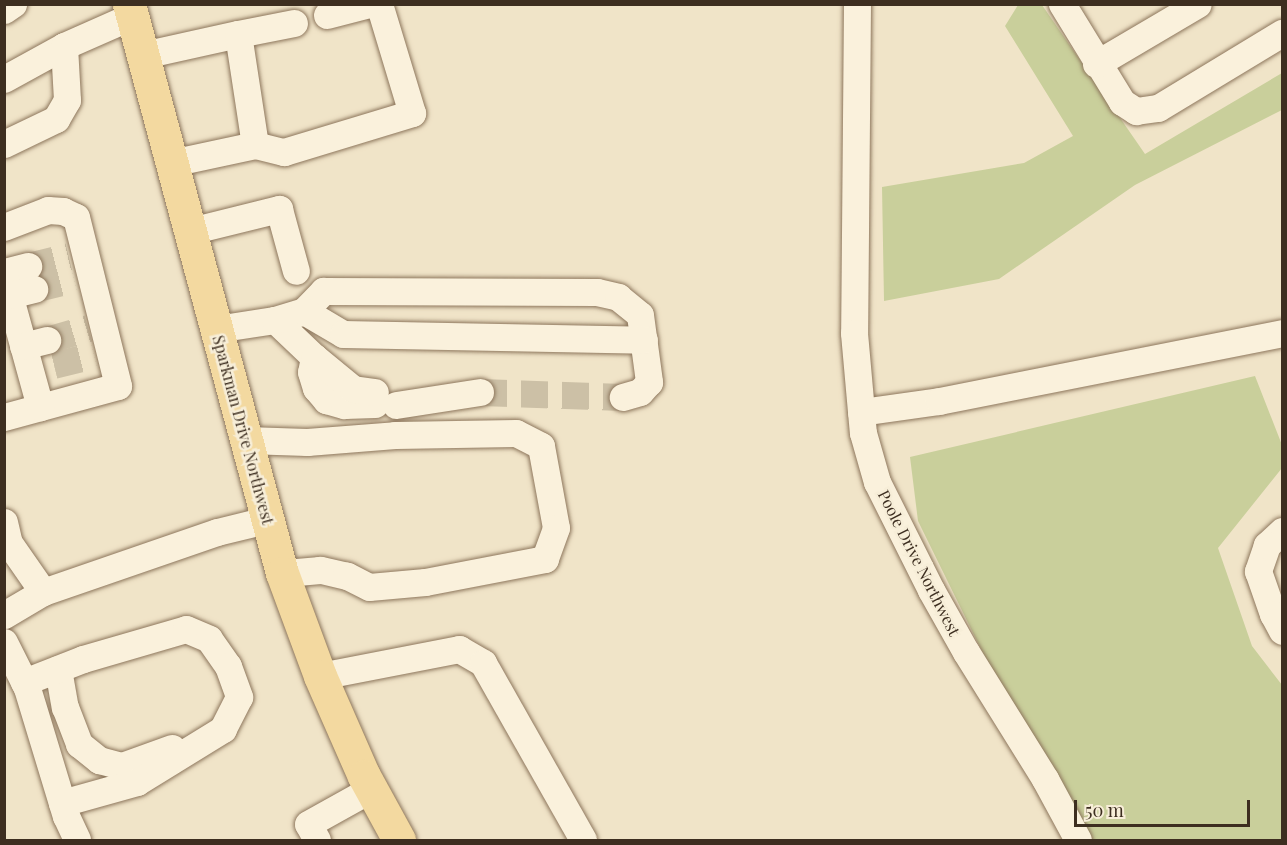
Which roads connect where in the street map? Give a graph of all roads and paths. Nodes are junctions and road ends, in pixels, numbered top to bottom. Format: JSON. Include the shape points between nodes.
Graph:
{"nodes":[{"id":1,"x":13,"y":4,"type":"edge"},
{"id":2,"x":379,"y":4,"type":"edge"},
{"id":3,"x":857,"y":4,"type":"edge"},
{"id":4,"x":1198,"y":4,"type":"edge"},
{"id":5,"x":1070,"y":8,"type":"edge"},
{"id":6,"x":4,"y":9,"type":"edge"},
{"id":7,"x":131,"y":10,"type":"edge"},
{"id":8,"x":280,"y":19,"type":"edge"},
{"id":9,"x":1282,"y":33,"type":"edge"},
{"id":10,"x":238,"y":34,"type":"junction"},
{"id":11,"x":64,"y":46,"type":"junction"},
{"id":12,"x":143,"y":55,"type":"junction"},
{"id":13,"x":1096,"y":64,"type":"junction"},
{"id":14,"x":4,"y":79,"type":"edge"},
{"id":15,"x":4,"y":144,"type":"edge"},
{"id":16,"x":255,"y":145,"type":"junction"},
{"id":17,"x":171,"y":163,"type":"junction"},
{"id":18,"x":4,"y":227,"type":"edge"},
{"id":19,"x":190,"y":231,"type":"junction"},
{"id":20,"x":296,"y":271,"type":"dead end"},
{"id":21,"x":16,"y":280,"type":"edge"},
{"id":22,"x":304,"y":311,"type":"junction"},
{"id":23,"x":275,"y":320,"type":"junction"},
{"id":24,"x":216,"y":329,"type":"junction"},
{"id":25,"x":1282,"y":333,"type":"edge"},
{"id":26,"x":644,"y":340,"type":"junction"},
{"id":27,"x":480,"y":392,"type":"tunnel mouth"},
{"id":28,"x":623,"y":397,"type":"tunnel mouth"},
{"id":29,"x":40,"y":407,"type":"junction"},
{"id":30,"x":861,"y":412,"type":"junction"},
{"id":31,"x":4,"y":417,"type":"edge"},
{"id":32,"x":246,"y":440,"type":"junction"},
{"id":33,"x":266,"y":520,"type":"junction"},
{"id":34,"x":4,"y":522,"type":"edge"},
{"id":35,"x":1282,"y":531,"type":"edge"},
{"id":36,"x":282,"y":573,"type":"junction"},
{"id":37,"x":43,"y":592,"type":"junction"},
{"id":38,"x":4,"y":615,"type":"edge"},
{"id":39,"x":1282,"y":631,"type":"edge"},
{"id":40,"x":4,"y":642,"type":"edge"},
{"id":41,"x":58,"y":669,"type":"junction"},
{"id":42,"x":15,"y":674,"type":"edge"},
{"id":43,"x":320,"y":676,"type":"junction"},
{"id":44,"x":224,"y":729,"type":"junction"},
{"id":45,"x":370,"y":789,"type":"junction"},
{"id":46,"x":62,"y":803,"type":"junction"},
{"id":47,"x":77,"y":840,"type":"edge"},
{"id":48,"x":317,"y":840,"type":"edge"},
{"id":49,"x":399,"y":840,"type":"edge"},
{"id":50,"x":583,"y":840,"type":"edge"},
{"id":51,"x":1078,"y":840,"type":"edge"}],
"edges":[{"from":1,"to":6,"type":"street"},
{"from":2,"to":16,"type":"street","via":[[412,113],[284,152]]},
{"from":3,"to":30,"type":"street","name":"Poole Drive Northwest","via":[[854,333]]},
{"from":4,"to":13,"type":"street"},
{"from":5,"to":13,"type":"street"},
{"from":7,"to":11,"type":"street"},
{"from":7,"to":12,"type":"main road","name":"Sparkman Drive Northwest"},
{"from":8,"to":10,"type":"street"},
{"from":9,"to":13,"type":"street","via":[[1158,108],[1136,111],[1122,102]]},
{"from":10,"to":12,"type":"street"},
{"from":10,"to":16,"type":"street"},
{"from":11,"to":14,"type":"street"},
{"from":11,"to":15,"type":"street","via":[[67,100],[56,119]]},
{"from":12,"to":17,"type":"main road","name":"Sparkman Drive Northwest"},
{"from":16,"to":17,"type":"street"},
{"from":17,"to":19,"type":"main road","name":"Sparkman Drive Northwest"},
{"from":18,"to":29,"type":"street","via":[[48,210],[76,217],[79,266],[102,353],[118,386]]},
{"from":19,"to":20,"type":"street","via":[[279,209]]},
{"from":19,"to":24,"type":"main road","name":"Sparkman Drive Northwest"},
{"from":21,"to":29,"type":"street","via":[[39,356]]},
{"from":22,"to":23,"type":"street"},
{"from":22,"to":26,"type":"street","via":[[343,334]]},
{"from":22,"to":26,"type":"street","via":[[323,291],[597,292],[618,297],[640,315]]},
{"from":23,"to":24,"type":"street"},
{"from":23,"to":27,"type":"street","via":[[314,357],[311,372],[316,388],[326,400],[344,405]]},
{"from":24,"to":32,"type":"main road","name":"Sparkman Drive Northwest"},
{"from":25,"to":30,"type":"street","via":[[939,401]]},
{"from":26,"to":28,"type":"street","via":[[649,382],[640,392]]},
{"from":29,"to":31,"type":"street"},
{"from":30,"to":51,"type":"street","name":"Poole Drive Northwest","via":[[877,482],[904,539]]},
{"from":32,"to":33,"type":"main road","name":"Sparkman Drive Northwest"},
{"from":32,"to":36,"type":"street","via":[[307,442],[395,435],[516,433],[541,446],[556,528],[545,559],[426,582],[369,586],[320,570]]},
{"from":33,"to":36,"type":"main road","name":"Sparkman Drive Northwest"},
{"from":33,"to":37,"type":"street","via":[[217,532]]},
{"from":34,"to":37,"type":"street","via":[[9,543]]},
{"from":35,"to":39,"type":"street","via":[[1267,545],[1258,571]]},
{"from":36,"to":43,"type":"main road","name":"Sparkman Drive Northwest"},
{"from":37,"to":38,"type":"street"},
{"from":40,"to":42,"type":"street"},
{"from":41,"to":42,"type":"street"},
{"from":41,"to":44,"type":"street","via":[[65,707],[79,744],[99,760],[122,766]]},
{"from":41,"to":44,"type":"street","via":[[186,629],[209,639],[228,666],[239,697]]},
{"from":42,"to":46,"type":"street"},
{"from":43,"to":45,"type":"main road","name":"Sparkman Drive Northwest"},
{"from":43,"to":50,"type":"street","via":[[459,649],[483,663]]},
{"from":44,"to":46,"type":"street","via":[[137,782]]},
{"from":45,"to":48,"type":"street","via":[[308,824]]},
{"from":45,"to":49,"type":"main road","name":"Sparkman Drive Northwest"},
{"from":46,"to":47,"type":"street"}]}
